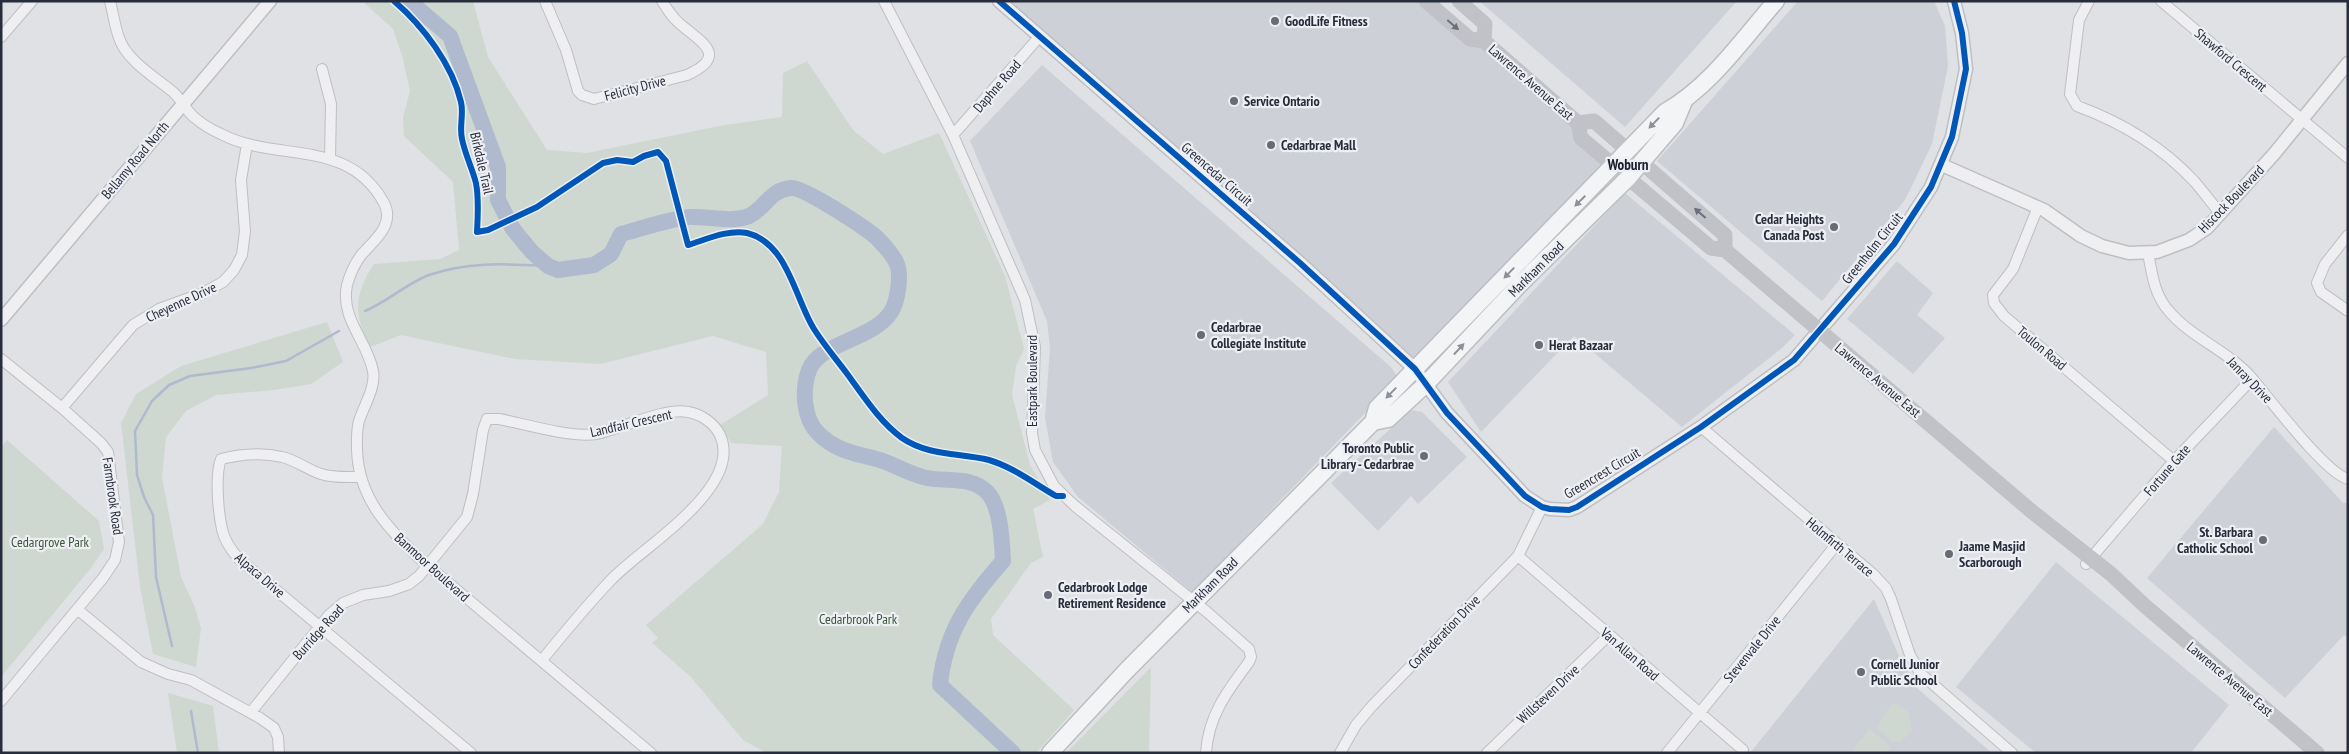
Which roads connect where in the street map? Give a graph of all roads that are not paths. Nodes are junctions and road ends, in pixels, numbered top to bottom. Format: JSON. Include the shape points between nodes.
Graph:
{"nodes":[{"id":1,"x":32,"y":1,"type":"edge"},
{"id":2,"x":110,"y":1,"type":"edge"},
{"id":3,"x":270,"y":1,"type":"edge"},
{"id":4,"x":544,"y":1,"type":"edge"},
{"id":5,"x":662,"y":1,"type":"edge"},
{"id":6,"x":884,"y":1,"type":"edge"},
{"id":7,"x":999,"y":1,"type":"edge"},
{"id":8,"x":1426,"y":1,"type":"edge"},
{"id":9,"x":1460,"y":1,"type":"edge"},
{"id":10,"x":1776,"y":1,"type":"edge"},
{"id":11,"x":1954,"y":1,"type":"edge"},
{"id":12,"x":2089,"y":1,"type":"edge"},
{"id":13,"x":2161,"y":1,"type":"edge"},
{"id":14,"x":1040,"y":36,"type":"junction"},
{"id":15,"x":1,"y":37,"type":"edge"},
{"id":16,"x":1484,"y":41,"type":"junction"},
{"id":17,"x":2348,"y":63,"type":"edge"},
{"id":18,"x":322,"y":69,"type":"dead end"},
{"id":19,"x":1684,"y":102,"type":"junction"},
{"id":20,"x":183,"y":103,"type":"junction"},
{"id":21,"x":2302,"y":119,"type":"junction"},
{"id":22,"x":1578,"y":123,"type":"junction"},
{"id":23,"x":953,"y":135,"type":"junction"},
{"id":24,"x":247,"y":144,"type":"junction"},
{"id":25,"x":1628,"y":150,"type":"junction"},
{"id":26,"x":330,"y":158,"type":"junction"},
{"id":27,"x":2348,"y":158,"type":"edge"},
{"id":28,"x":1641,"y":162,"type":"junction"},
{"id":29,"x":1942,"y":165,"type":"junction"},
{"id":30,"x":1614,"y":166,"type":"junction"},
{"id":31,"x":1628,"y":178,"type":"junction"},
{"id":32,"x":2038,"y":207,"type":"junction"},
{"id":33,"x":2220,"y":214,"type":"junction"},
{"id":34,"x":2348,"y":235,"type":"edge"},
{"id":35,"x":1725,"y":250,"type":"junction"},
{"id":36,"x":2148,"y":253,"type":"junction"},
{"id":37,"x":2348,"y":311,"type":"edge"},
{"id":38,"x":1,"y":320,"type":"edge"},
{"id":39,"x":1820,"y":331,"type":"junction"},
{"id":40,"x":1,"y":359,"type":"edge"},
{"id":41,"x":1415,"y":369,"type":"junction"},
{"id":42,"x":2252,"y":378,"type":"junction"},
{"id":43,"x":1426,"y":384,"type":"junction"},
{"id":44,"x":62,"y":408,"type":"junction"},
{"id":45,"x":1373,"y":422,"type":"junction"},
{"id":46,"x":1701,"y":427,"type":"junction"},
{"id":47,"x":2174,"y":461,"type":"junction"},
{"id":48,"x":359,"y":477,"type":"junction"},
{"id":49,"x":2348,"y":479,"type":"edge"},
{"id":50,"x":1542,"y":507,"type":"junction"},
{"id":51,"x":1836,"y":544,"type":"junction"},
{"id":52,"x":1518,"y":556,"type":"junction"},
{"id":53,"x":2089,"y":561,"type":"junction"},
{"id":54,"x":427,"y":565,"type":"junction"},
{"id":55,"x":1194,"y":602,"type":"junction"},
{"id":56,"x":77,"y":609,"type":"junction"},
{"id":57,"x":320,"y":626,"type":"junction"},
{"id":58,"x":1608,"y":636,"type":"junction"},
{"id":59,"x":542,"y":660,"type":"junction"},
{"id":60,"x":1,"y":700,"type":"edge"},
{"id":61,"x":251,"y":712,"type":"junction"},
{"id":62,"x":1700,"y":714,"type":"junction"},
{"id":63,"x":1743,"y":750,"type":"dead end"},
{"id":64,"x":279,"y":753,"type":"edge"},
{"id":65,"x":471,"y":753,"type":"edge"},
{"id":66,"x":651,"y":753,"type":"edge"},
{"id":67,"x":1050,"y":753,"type":"edge"},
{"id":68,"x":1206,"y":753,"type":"edge"},
{"id":69,"x":1340,"y":753,"type":"edge"},
{"id":70,"x":1487,"y":753,"type":"edge"},
{"id":71,"x":1667,"y":753,"type":"edge"},
{"id":72,"x":2012,"y":753,"type":"edge"},
{"id":73,"x":2317,"y":753,"type":"edge"}],
"edges":[{"from":1,"to":15,"type":"street"},
{"from":2,"to":20,"type":"street","name":"Banmoor Boulevard","via":[[119,40],[135,60]]},
{"from":3,"to":20,"type":"street","name":"Bellamy Road North"},
{"from":4,"to":5,"type":"street","name":"Felicity Drive","via":[[566,50],[575,84],[582,96],[594,99],[687,75],[702,68],[709,54],[705,44],[680,24]]},
{"from":6,"to":23,"type":"street","name":"Eastpark Boulevard"},
{"from":7,"to":14,"type":"street","name":"Greencedar Circuit"},
{"from":8,"to":16,"type":"main road","name":"Lawrence Avenue East","one_way":true,"via":[[1470,39]]},
{"from":9,"to":16,"type":"main road","name":"Lawrence Avenue East","via":[[1485,24]]},
{"from":10,"to":19,"type":"main road","name":"Markham Road"},
{"from":11,"to":29,"type":"street","name":"Greenholm Circuit","via":[[1966,69],[1954,128]]},
{"from":12,"to":33,"type":"street","via":[[2079,20],[2070,94],[2073,100],[2077,106],[2118,124],[2156,147],[2193,180]]},
{"from":13,"to":21,"type":"street","name":"Shawford Crescent"},
{"from":14,"to":23,"type":"street","name":"Daphne Road"},
{"from":14,"to":41,"type":"street","name":"Greencedar Circuit","via":[[1300,263]]},
{"from":16,"to":22,"type":"main road","name":"Lawrence Avenue East"},
{"from":17,"to":21,"type":"street","name":"Hiscock Boulevard"},
{"from":18,"to":26,"type":"street","via":[[331,104]]},
{"from":19,"to":25,"type":"main road","name":"Markham Road","one_way":true,"via":[[1665,112]]},
{"from":19,"to":28,"type":"main road","name":"Markham Road","via":[[1675,123]]},
{"from":20,"to":24,"type":"street","name":"Banmoor Boulevard","via":[[194,118],[222,135]]},
{"from":20,"to":38,"type":"street","name":"Bellamy Road North"},
{"from":21,"to":27,"type":"street","name":"Shawford Crescent"},
{"from":21,"to":33,"type":"street","name":"Hiscock Boulevard"},
{"from":22,"to":25,"type":"main road","name":"Lawrence Avenue East","via":[[1593,120]]},
{"from":22,"to":30,"type":"main road","name":"Lawrence Avenue East","via":[[1581,138]]},
{"from":23,"to":55,"type":"street","name":"Eastpark Boulevard","via":[[1032,323],[1035,347],[1032,433],[1035,450],[1063,496]]},
{"from":24,"to":26,"type":"street","name":"Banmoor Boulevard"},
{"from":24,"to":44,"type":"street","name":"Cheyenne Drive","via":[[241,180],[245,231],[242,255],[234,270],[223,282],[203,293],[159,309],[133,325]]},
{"from":25,"to":28,"type":"main road","name":"Lawrence Avenue East"},
{"from":25,"to":30,"type":"main road","name":"Markham Road"},
{"from":26,"to":48,"type":"street","name":"Banmoor Boulevard","via":[[354,170],[371,184],[387,210],[388,219],[379,237],[353,268],[347,286],[346,307],[354,331],[370,356],[374,374],[357,434]]},
{"from":28,"to":31,"type":"main road","name":"Markham Road"},
{"from":35,"to":28,"type":"main road","name":"Lawrence Avenue East","one_way":true,"via":[[1725,235]]},
{"from":29,"to":32,"type":"street","name":"Hiscock Boulevard"},
{"from":29,"to":39,"type":"street","name":"Greenholm Circuit","via":[[1911,221]]},
{"from":30,"to":31,"type":"main road","name":"Lawrence Avenue East"},
{"from":30,"to":41,"type":"main road","name":"Markham Road","one_way":true},
{"from":31,"to":35,"type":"main road","name":"Lawrence Avenue East","via":[[1711,248]]},
{"from":43,"to":31,"type":"main road","name":"Markham Road","one_way":true,"via":[[1520,284]]},
{"from":32,"to":36,"type":"street","name":"Hiscock Boulevard","via":[[2102,246],[2129,253]]},
{"from":32,"to":47,"type":"street","name":"Toulon Road","via":[[2013,269],[1994,295],[1994,302],[2004,316]]},
{"from":33,"to":36,"type":"street","name":"Hiscock Boulevard","via":[[2189,240]]},
{"from":34,"to":37,"type":"street","via":[[2325,264],[2317,282],[2321,292]]},
{"from":35,"to":39,"type":"main road","name":"Lawrence Avenue East"},
{"from":36,"to":42,"type":"street","name":"Janray Drive","via":[[2156,290],[2168,310],[2192,332],[2233,359]]},
{"from":39,"to":46,"type":"street","name":"Greencrest Circuit","via":[[1794,360]]},
{"from":39,"to":53,"type":"main road","name":"Lawrence Avenue East"},
{"from":40,"to":44,"type":"street","name":"Farmbrook Road"},
{"from":41,"to":43,"type":"street"},
{"from":41,"to":45,"type":"main road","name":"Markham Road","one_way":true,"via":[[1377,408]]},
{"from":42,"to":47,"type":"street","name":"Fortune Gate"},
{"from":42,"to":49,"type":"street","name":"Janray Drive","via":[[2321,458],[2337,474]]},
{"from":43,"to":45,"type":"main road","name":"Markham Road","via":[[1388,419]]},
{"from":43,"to":50,"type":"street","via":[[1447,413],[1505,476]]},
{"from":44,"to":56,"type":"street","name":"Farmbrook Road","via":[[108,452],[119,542],[109,569]]},
{"from":45,"to":55,"type":"main road","name":"Markham Road"},
{"from":46,"to":50,"type":"street","name":"Greencrest Circuit","via":[[1577,507],[1562,510]]},
{"from":46,"to":51,"type":"street","name":"Holmfirth Terrace"},
{"from":47,"to":53,"type":"street","name":"Fortune Gate"},
{"from":48,"to":54,"type":"street","name":"Banmoor Boulevard","via":[[374,508],[397,538]]},
{"from":48,"to":57,"type":"street","name":"Alpaca Drive","via":[[322,475],[284,458],[265,454],[221,459],[217,469],[222,529],[230,550]]},
{"from":50,"to":52,"type":"street","name":"Confederation Drive"},
{"from":51,"to":62,"type":"street","name":"Stevenvale Drive"},
{"from":51,"to":72,"type":"street","name":"Holmfirth Terrace","via":[[1886,588],[1910,655],[1920,673]]},
{"from":52,"to":58,"type":"street","name":"Van Allan Road"},
{"from":52,"to":69,"type":"street","name":"Confederation Drive","via":[[1372,706],[1356,725]]},
{"from":53,"to":73,"type":"main road","name":"Lawrence Avenue East"},
{"from":54,"to":57,"type":"street","name":"Burridge Road","via":[[409,584],[363,594],[342,603]]},
{"from":54,"to":59,"type":"street","name":"Banmoor Boulevard"},
{"from":54,"to":59,"type":"street","name":"Landfair Crescent","via":[[467,518],[483,430],[488,419],[576,434],[594,434],[671,412],[686,411],[709,421],[724,445],[724,462],[717,478],[697,504],[612,579]]},
{"from":55,"to":67,"type":"main road","name":"Markham Road"},
{"from":55,"to":68,"type":"street","name":"Eastpark Boulevard","via":[[1248,649],[1251,657],[1220,702]]},
{"from":56,"to":60,"type":"street","name":"Farmbrook Road"},
{"from":56,"to":61,"type":"street","via":[[141,662],[192,680]]},
{"from":57,"to":61,"type":"street","name":"Burridge Road"},
{"from":57,"to":65,"type":"street","name":"Alpaca Drive"},
{"from":58,"to":62,"type":"street","name":"Van Allan Road"},
{"from":58,"to":70,"type":"street","name":"Willsteven Drive"},
{"from":59,"to":66,"type":"street","name":"Banmoor Boulevard"},
{"from":61,"to":64,"type":"street","via":[[274,728]]},
{"from":62,"to":63,"type":"street","name":"Van Allan Road"},
{"from":62,"to":71,"type":"street","name":"Stevenvale Drive"}]}
